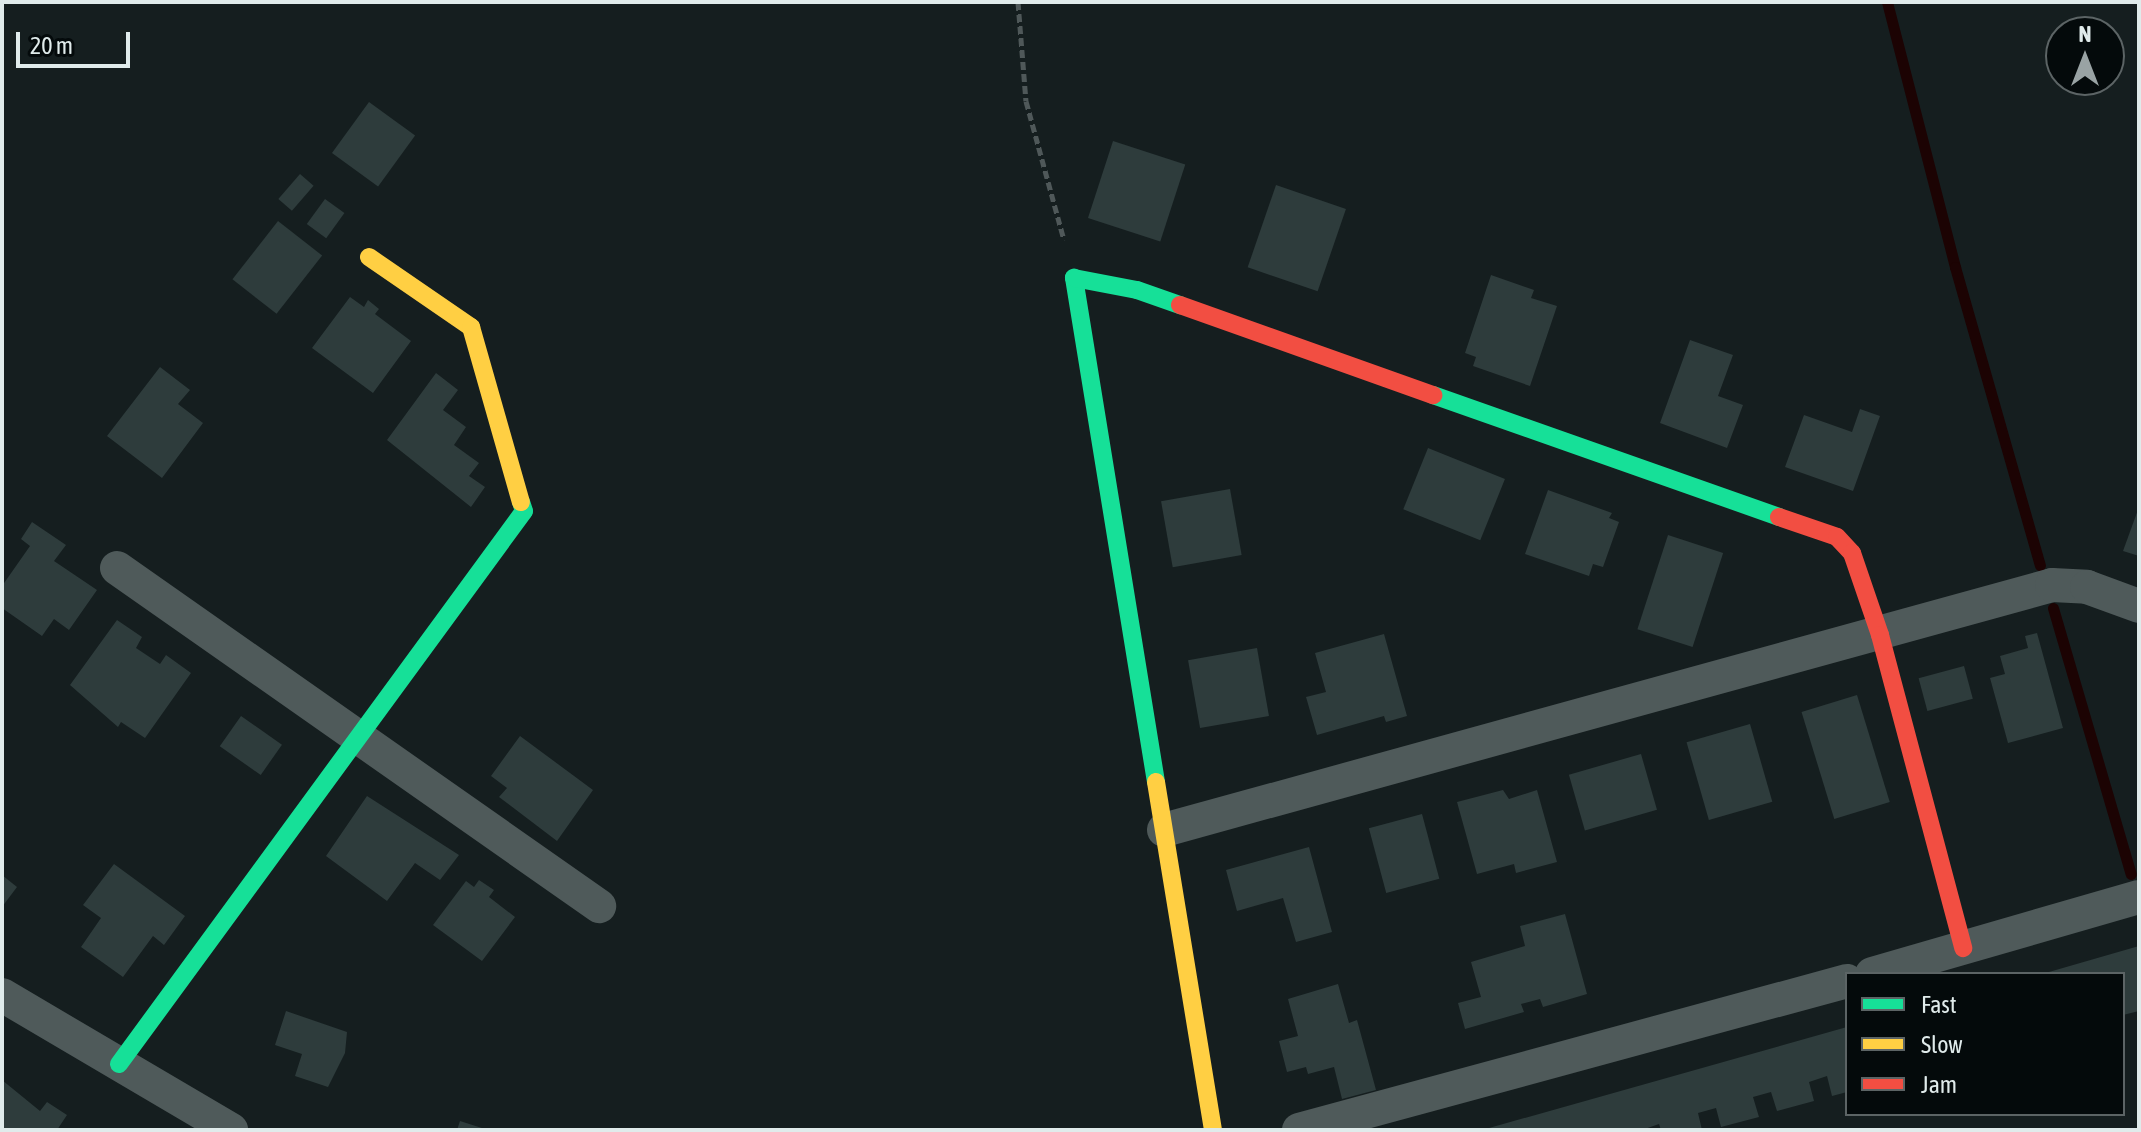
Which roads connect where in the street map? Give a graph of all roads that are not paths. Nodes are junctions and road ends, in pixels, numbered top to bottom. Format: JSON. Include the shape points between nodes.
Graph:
{"nodes":[{"id":1,"x":369,"y":257,"type":"dead end"},
{"id":2,"x":117,"y":568,"type":"dead end"},
{"id":3,"x":2139,"y":606,"type":"edge"},
{"id":4,"x":1880,"y":635,"type":"junction"},
{"id":5,"x":356,"y":740,"type":"junction"},
{"id":6,"x":1164,"y":830,"type":"junction"},
{"id":7,"x":2139,"y":897,"type":"edge"},
{"id":8,"x":599,"y":906,"type":"dead end"},
{"id":9,"x":1963,"y":948,"type":"junction"},
{"id":10,"x":1879,"y":972,"type":"edge"},
{"id":11,"x":1845,"y":982,"type":"edge"},
{"id":12,"x":2,"y":995,"type":"edge"},
{"id":13,"x":119,"y":1064,"type":"junction"},
{"id":14,"x":231,"y":1130,"type":"edge"},
{"id":15,"x":1213,"y":1130,"type":"edge"},
{"id":16,"x":1299,"y":1130,"type":"edge"}],
"edges":[{"from":1,"to":5,"type":"street","via":[[471,327],[524,511]]},
{"from":2,"to":5,"type":"street"},
{"from":3,"to":4,"type":"street","via":[[2069,583]]},
{"from":4,"to":6,"type":"street"},
{"from":4,"to":6,"type":"street","via":[[1852,553],[1837,537],[1137,290],[1074,278]]},
{"from":4,"to":9,"type":"street"},
{"from":5,"to":8,"type":"street"},
{"from":5,"to":13,"type":"street"},
{"from":6,"to":15,"type":"street"},
{"from":7,"to":9,"type":"street"},
{"from":9,"to":10,"type":"street"},
{"from":11,"to":16,"type":"street"},
{"from":12,"to":13,"type":"street"},
{"from":13,"to":14,"type":"street"}]}
